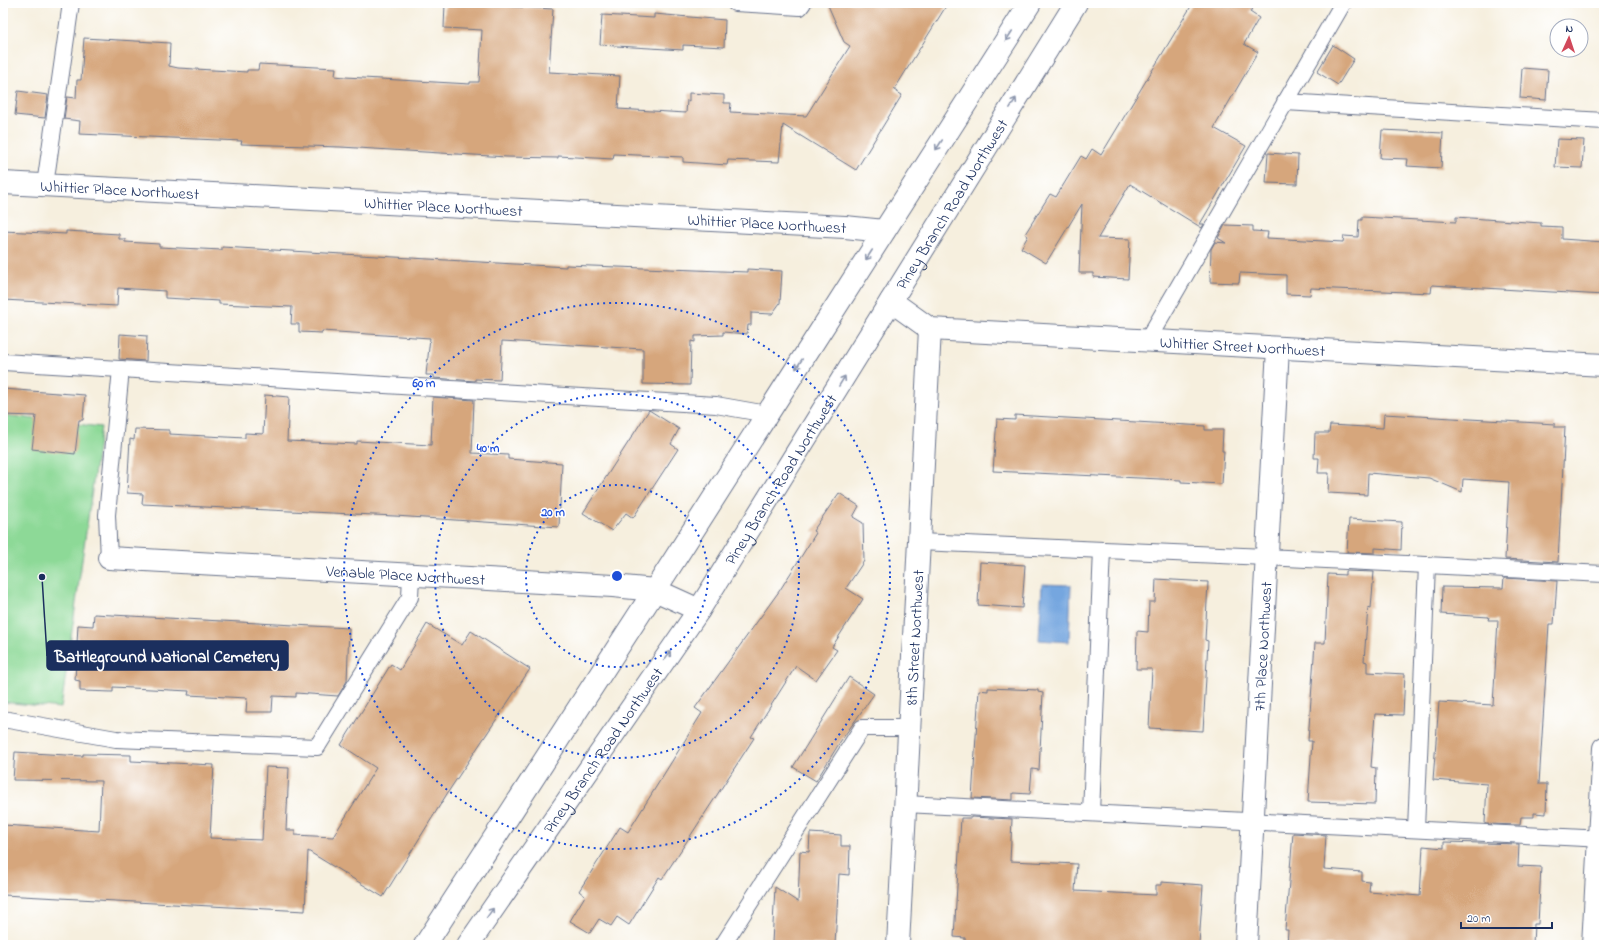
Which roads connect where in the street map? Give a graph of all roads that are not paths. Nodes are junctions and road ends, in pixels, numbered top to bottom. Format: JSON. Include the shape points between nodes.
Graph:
{"nodes":[{"id":1,"x":71,"y":3,"type":"edge"},
{"id":2,"x":735,"y":3,"type":"edge"},
{"id":3,"x":803,"y":3,"type":"edge"},
{"id":4,"x":1030,"y":3,"type":"edge"},
{"id":5,"x":1076,"y":3,"type":"edge"},
{"id":6,"x":1343,"y":3,"type":"edge"},
{"id":7,"x":1285,"y":102,"type":"junction"},
{"id":8,"x":1604,"y":121,"type":"edge"},
{"id":9,"x":3,"y":183,"type":"edge"},
{"id":10,"x":45,"y":185,"type":"junction"},
{"id":11,"x":884,"y":231,"type":"junction"},
{"id":12,"x":890,"y":301,"type":"junction"},
{"id":13,"x":930,"y":329,"type":"junction"},
{"id":14,"x":1147,"y":341,"type":"junction"},
{"id":15,"x":1278,"y":348,"type":"junction"},
{"id":16,"x":3,"y":362,"type":"edge"},
{"id":17,"x":1604,"y":365,"type":"edge"},
{"id":18,"x":121,"y":369,"type":"junction"},
{"id":19,"x":767,"y":414,"type":"junction"},
{"id":20,"x":918,"y":542,"type":"junction"},
{"id":21,"x":1102,"y":550,"type":"junction"},
{"id":22,"x":1266,"y":557,"type":"junction"},
{"id":23,"x":109,"y":558,"type":"joint"},
{"id":24,"x":1427,"y":565,"type":"junction"},
{"id":25,"x":1604,"y":574,"type":"edge"},
{"id":26,"x":411,"y":575,"type":"junction"},
{"id":27,"x":655,"y":590,"type":"junction"},
{"id":28,"x":699,"y":610,"type":"junction"},
{"id":29,"x":3,"y":719,"type":"edge"},
{"id":30,"x":909,"y":728,"type":"junction"},
{"id":31,"x":1604,"y":748,"type":"edge"},
{"id":32,"x":905,"y":804,"type":"junction"},
{"id":33,"x":1091,"y":813,"type":"junction"},
{"id":34,"x":1252,"y":821,"type":"junction"},
{"id":35,"x":1416,"y":829,"type":"junction"},
{"id":36,"x":1602,"y":839,"type":"edge"},
{"id":37,"x":425,"y":945,"type":"edge"},
{"id":38,"x":468,"y":945,"type":"edge"},
{"id":39,"x":723,"y":945,"type":"edge"},
{"id":40,"x":898,"y":945,"type":"edge"},
{"id":41,"x":1246,"y":945,"type":"edge"},
{"id":42,"x":1593,"y":945,"type":"edge"}],
"edges":[{"from":1,"to":10,"type":"lane"},
{"from":2,"to":3,"type":"lane","via":[[800,7]]},
{"from":4,"to":11,"type":"street","one_way":true},
{"from":12,"to":5,"type":"street","name":"Piney Branch Road Northwest","one_way":true},
{"from":6,"to":7,"type":"lane"},
{"from":7,"to":8,"type":"lane"},
{"from":7,"to":14,"type":"lane"},
{"from":9,"to":10,"type":"street","name":"Whittier Place Northwest"},
{"from":10,"to":11,"type":"street","name":"Whittier Place Northwest"},
{"from":11,"to":19,"type":"street","one_way":true},
{"from":12,"to":13,"type":"street"},
{"from":28,"to":12,"type":"street","name":"Piney Branch Road Northwest","one_way":true},
{"from":13,"to":14,"type":"street","name":"Whittier Street Northwest"},
{"from":13,"to":20,"type":"street","name":"8th Street Northwest"},
{"from":14,"to":15,"type":"street","name":"Whittier Street Northwest"},
{"from":15,"to":17,"type":"street","name":"Whittier Street Northwest"},
{"from":15,"to":22,"type":"street","name":"7th Place Northwest"},
{"from":16,"to":18,"type":"lane"},
{"from":18,"to":19,"type":"lane","via":[[716,405]]},
{"from":18,"to":23,"type":"lane","via":[[107,515]]},
{"from":19,"to":27,"type":"street"},
{"from":20,"to":21,"type":"lane"},
{"from":20,"to":30,"type":"street","name":"8th Street Northwest"},
{"from":21,"to":22,"type":"lane"},
{"from":21,"to":33,"type":"lane"},
{"from":22,"to":24,"type":"lane"},
{"from":22,"to":34,"type":"street","name":"7th Place Northwest"},
{"from":23,"to":26,"type":"street","name":"Venable Place Northwest"},
{"from":24,"to":25,"type":"lane"},
{"from":24,"to":35,"type":"lane"},
{"from":26,"to":27,"type":"street","name":"Venable Place Northwest"},
{"from":26,"to":29,"type":"lane","via":[[410,597],[317,747],[116,739]]},
{"from":27,"to":28,"type":"street","name":"Venable Place Northwest"},
{"from":27,"to":37,"type":"street"},
{"from":38,"to":28,"type":"street","name":"Piney Branch Road Northwest","one_way":true},
{"from":30,"to":32,"type":"street","name":"8th Street Northwest"},
{"from":30,"to":39,"type":"lane","via":[[862,728]]},
{"from":31,"to":36,"type":"street"},
{"from":32,"to":33,"type":"lane"},
{"from":32,"to":40,"type":"street","name":"8th Street Northwest"},
{"from":33,"to":34,"type":"lane"},
{"from":34,"to":35,"type":"lane"},
{"from":34,"to":41,"type":"street","name":"7th Place Northwest"},
{"from":35,"to":36,"type":"lane"},
{"from":36,"to":42,"type":"street"}]}
